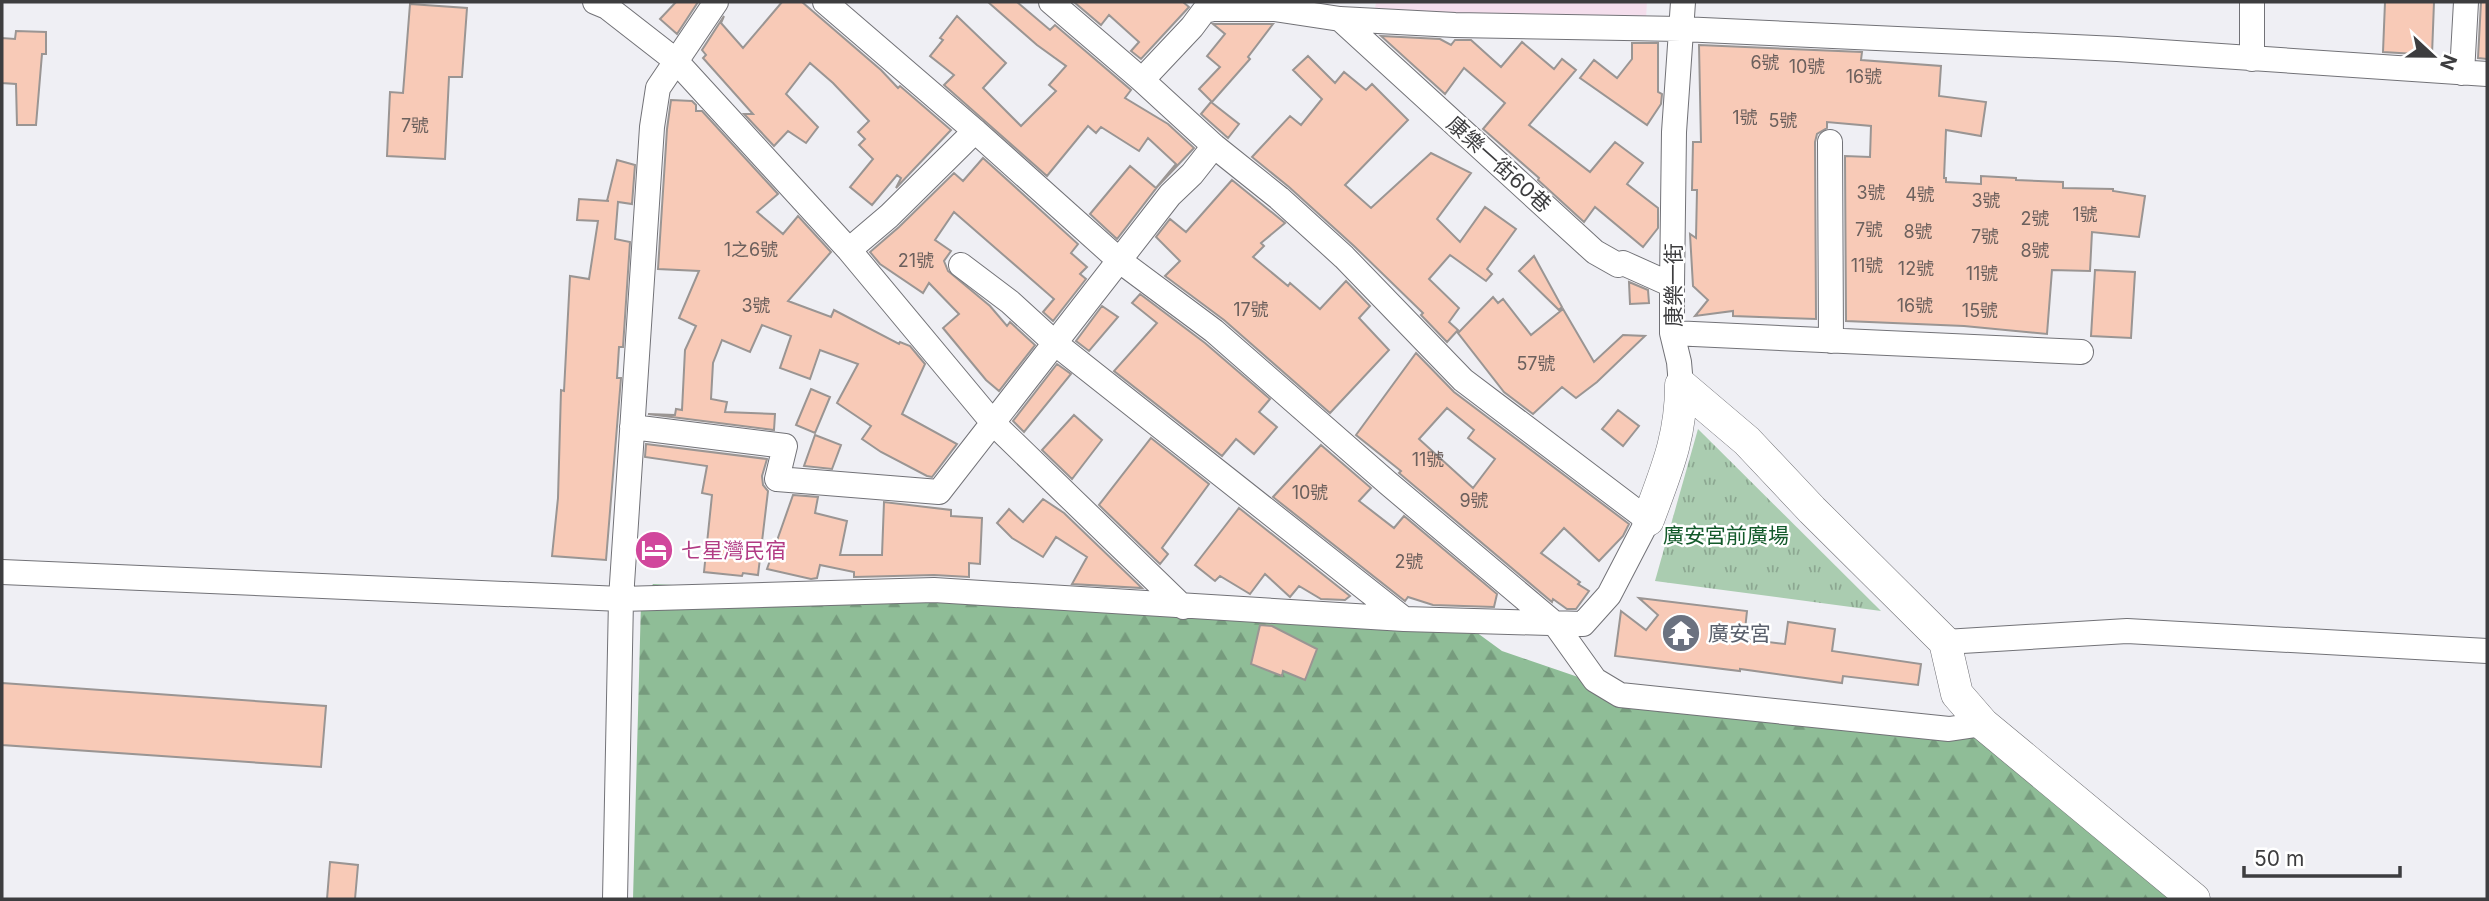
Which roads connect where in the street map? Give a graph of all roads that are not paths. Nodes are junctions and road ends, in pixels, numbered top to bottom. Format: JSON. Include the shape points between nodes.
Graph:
{"nodes":[{"id":1,"x":595,"y":2,"type":"edge"},
{"id":2,"x":716,"y":2,"type":"edge"},
{"id":3,"x":825,"y":2,"type":"edge"},
{"id":4,"x":1051,"y":2,"type":"edge"},
{"id":5,"x":1683,"y":2,"type":"edge"},
{"id":6,"x":2252,"y":2,"type":"edge"},
{"id":7,"x":2466,"y":2,"type":"edge"},
{"id":8,"x":1200,"y":6,"type":"edge"},
{"id":9,"x":1338,"y":10,"type":"edge"},
{"id":10,"x":1681,"y":29,"type":"junction"},
{"id":11,"x":2252,"y":59,"type":"junction"},
{"id":12,"x":675,"y":60,"type":"junction"},
{"id":13,"x":2462,"y":73,"type":"junction"},
{"id":14,"x":2487,"y":74,"type":"edge"},
{"id":15,"x":1142,"y":80,"type":"junction"},
{"id":16,"x":975,"y":131,"type":"junction"},
{"id":17,"x":1829,"y":142,"type":"dead end"},
{"id":18,"x":1214,"y":146,"type":"junction"},
{"id":19,"x":849,"y":250,"type":"junction"},
{"id":20,"x":1120,"y":261,"type":"junction"},
{"id":21,"x":961,"y":264,"type":"dead end"},
{"id":22,"x":1672,"y":285,"type":"junction"},
{"id":23,"x":1672,"y":333,"type":"junction"},
{"id":24,"x":1830,"y":341,"type":"junction"},
{"id":25,"x":1056,"y":344,"type":"junction"},
{"id":26,"x":2081,"y":352,"type":"dead end"},
{"id":27,"x":1681,"y":385,"type":"junction"},
{"id":28,"x":994,"y":424,"type":"junction"},
{"id":29,"x":632,"y":427,"type":"junction"},
{"id":30,"x":1648,"y":520,"type":"junction"},
{"id":31,"x":2,"y":572,"type":"edge"},
{"id":32,"x":621,"y":599,"type":"junction"},
{"id":33,"x":1183,"y":607,"type":"junction"},
{"id":34,"x":1404,"y":619,"type":"junction"},
{"id":35,"x":1555,"y":624,"type":"junction"},
{"id":36,"x":1945,"y":642,"type":"junction"},
{"id":37,"x":2487,"y":651,"type":"edge"},
{"id":38,"x":1983,"y":724,"type":"junction"},
{"id":39,"x":615,"y":899,"type":"edge"},
{"id":40,"x":2194,"y":899,"type":"edge"}],
"edges":[{"from":1,"to":12,"type":"street"},
{"from":2,"to":12,"type":"street"},
{"from":3,"to":16,"type":"street"},
{"from":4,"to":15,"type":"street"},
{"from":5,"to":10,"type":"street","name":"康樂一街"},
{"from":6,"to":11,"type":"street"},
{"from":7,"to":13,"type":"street"},
{"from":8,"to":9,"type":"street"},
{"from":8,"to":15,"type":"street","via":[[1192,27]]},
{"from":9,"to":10,"type":"street","via":[[1455,25]]},
{"from":9,"to":22,"type":"street","name":"康樂一街60巷","via":[[1595,252]]},
{"from":10,"to":11,"type":"street"},
{"from":10,"to":22,"type":"street","name":"康樂一街"},
{"from":11,"to":13,"type":"street"},
{"from":12,"to":19,"type":"street"},
{"from":12,"to":29,"type":"street","via":[[658,88],[652,127]]},
{"from":13,"to":14,"type":"street"},
{"from":15,"to":18,"type":"street"},
{"from":16,"to":19,"type":"street"},
{"from":16,"to":20,"type":"street"},
{"from":17,"to":24,"type":"street"},
{"from":18,"to":20,"type":"street"},
{"from":18,"to":30,"type":"street","via":[[1344,257],[1463,380]]},
{"from":19,"to":28,"type":"street"},
{"from":20,"to":25,"type":"street"},
{"from":20,"to":35,"type":"street","via":[[1214,331]]},
{"from":21,"to":25,"type":"street"},
{"from":22,"to":23,"type":"street","name":"康樂一街"},
{"from":23,"to":24,"type":"street"},
{"from":23,"to":27,"type":"street","name":"康樂一街"},
{"from":24,"to":26,"type":"street"},
{"from":25,"to":28,"type":"street"},
{"from":25,"to":34,"type":"street"},
{"from":27,"to":30,"type":"street","name":"康樂一街","via":[[1675,447]]},
{"from":27,"to":36,"type":"street","via":[[1746,441]]},
{"from":28,"to":29,"type":"street","via":[[939,492],[777,479],[785,446]]},
{"from":28,"to":33,"type":"street"},
{"from":29,"to":32,"type":"street"},
{"from":30,"to":35,"type":"street","name":"康樂一街","via":[[1609,595],[1583,624]]},
{"from":31,"to":32,"type":"street","name":"康樂一街"},
{"from":32,"to":33,"type":"street","name":"康樂一街","via":[[934,590]]},
{"from":32,"to":39,"type":"street"},
{"from":33,"to":34,"type":"street","name":"康樂一街"},
{"from":34,"to":35,"type":"street","name":"康樂一街"},
{"from":35,"to":38,"type":"street","via":[[1595,680],[1620,695],[1949,729]]},
{"from":36,"to":37,"type":"street","via":[[2127,631]]},
{"from":36,"to":38,"type":"street","via":[[1958,694]]},
{"from":38,"to":40,"type":"street"}]}
